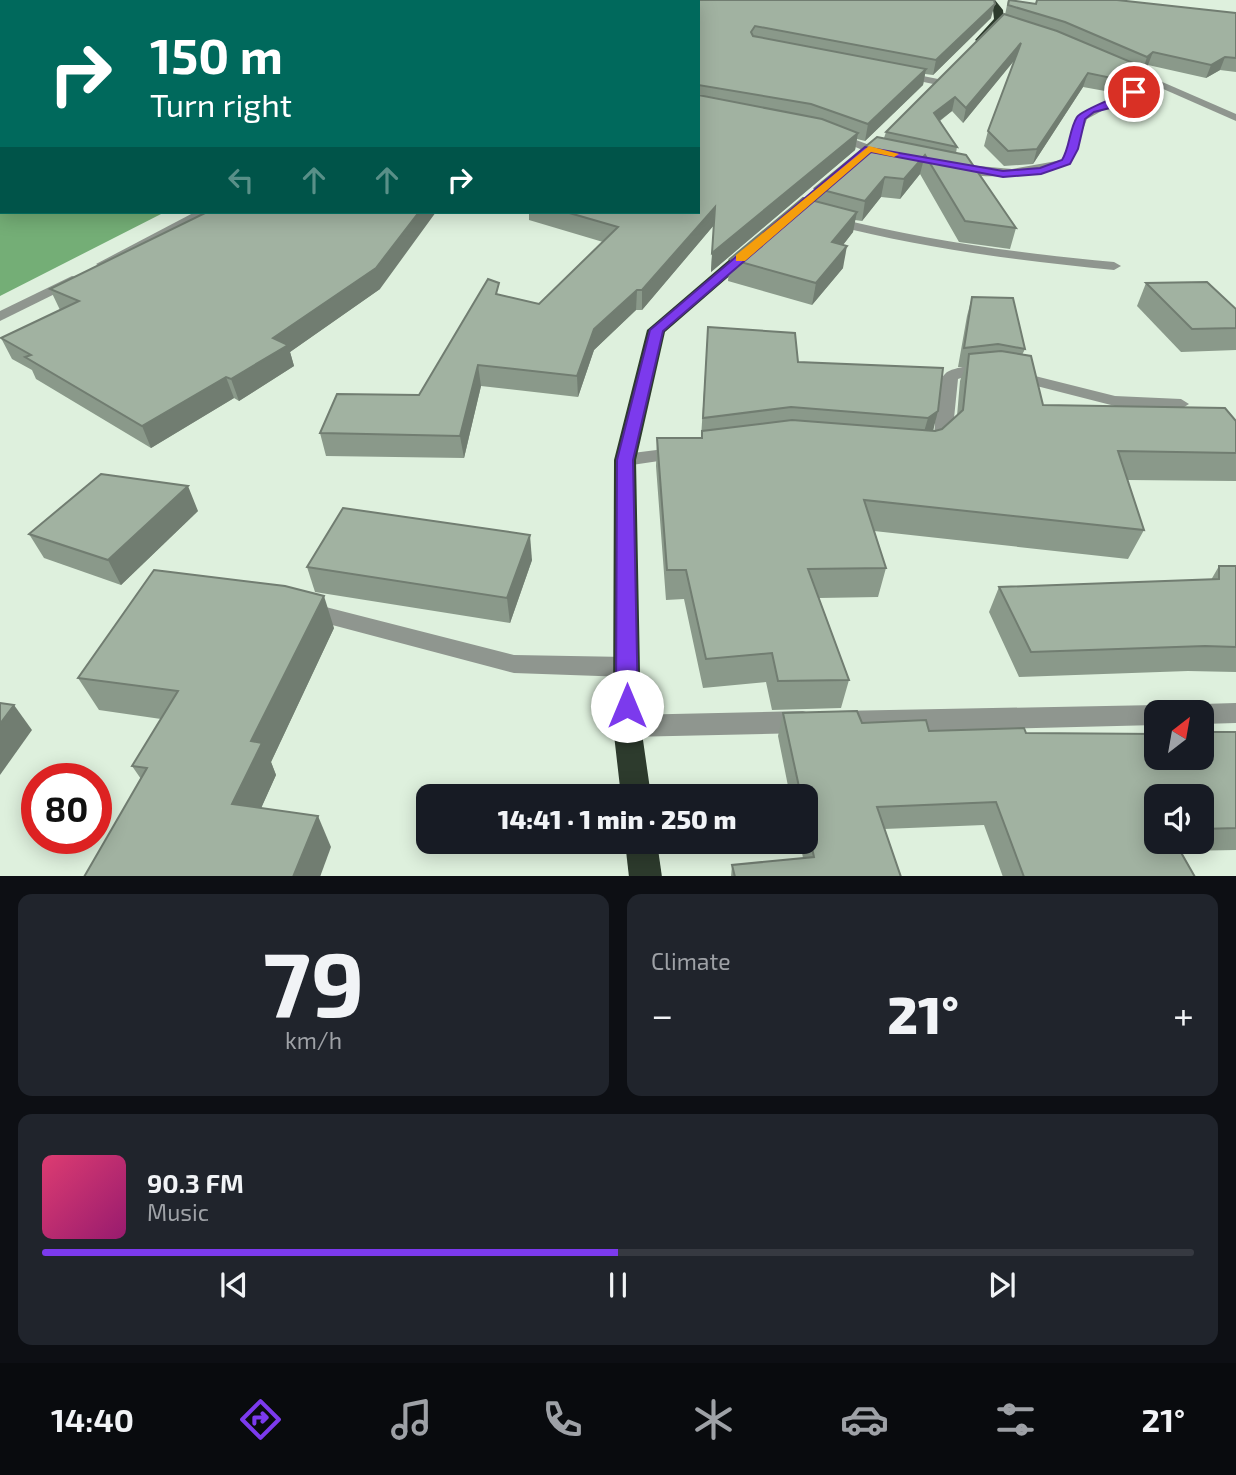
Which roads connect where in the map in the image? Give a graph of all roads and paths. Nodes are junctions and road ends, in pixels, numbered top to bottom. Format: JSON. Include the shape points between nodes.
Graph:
{"nodes":[{"id":1,"x":990,"y":0,"type":"edge"},
{"id":2,"x":970,"y":50,"type":"edge"},
{"id":3,"x":1104,"y":60,"type":"edge"},
{"id":4,"x":953,"y":68,"type":"edge"},
{"id":5,"x":886,"y":72,"type":"edge"},
{"id":6,"x":938,"y":82,"type":"junction"},
{"id":7,"x":1134,"y":92,"type":"dead end"},
{"id":8,"x":918,"y":101,"type":"edge"},
{"id":9,"x":1236,"y":118,"type":"edge"},
{"id":10,"x":823,"y":130,"type":"edge"},
{"id":11,"x":888,"y":130,"type":"edge"},
{"id":12,"x":869,"y":149,"type":"junction"},
{"id":13,"x":896,"y":155,"type":"edge"},
{"id":14,"x":950,"y":166,"type":"edge"},
{"id":15,"x":848,"y":167,"type":"edge"},
{"id":16,"x":200,"y":214,"type":"edge"},
{"id":17,"x":823,"y":218,"type":"edge"},
{"id":18,"x":766,"y":237,"type":"edge"},
{"id":19,"x":1114,"y":266,"type":"dead end"},
{"id":20,"x":0,"y":317,"type":"edge"},
{"id":21,"x":1181,"y":404,"type":"edge"},
{"id":22,"x":915,"y":450,"type":"edge"},
{"id":23,"x":692,"y":452,"type":"edge"},
{"id":24,"x":625,"y":460,"type":"junction"},
{"id":25,"x":291,"y":606,"type":"edge"},
{"id":26,"x":627,"y":667,"type":"junction"},
{"id":27,"x":1236,"y":713,"type":"edge"},
{"id":28,"x":1214,"y":714,"type":"edge"},
{"id":29,"x":1144,"y":715,"type":"edge"},
{"id":30,"x":627,"y":726,"type":"junction"},
{"id":31,"x":634,"y":784,"type":"edge"},
{"id":32,"x":643,"y":854,"type":"edge"},
{"id":33,"x":646,"y":876,"type":"edge"}],
"edges":[{"from":1,"to":2,"type":"highway","via":[[1005,22]]},
{"from":3,"to":9,"type":"street"},
{"from":4,"to":6,"type":"highway"},
{"from":5,"to":6,"type":"street"},
{"from":6,"to":8,"type":"highway"},
{"from":7,"to":14,"type":"street","via":[[1081,118],[1066,162],[1041,171],[1003,174]]},
{"from":10,"to":12,"type":"street"},
{"from":11,"to":12,"type":"highway"},
{"from":12,"to":13,"type":"street"},
{"from":12,"to":15,"type":"highway"},
{"from":16,"to":20,"type":"street"},
{"from":17,"to":19,"type":"street","via":[[999,256]]},
{"from":18,"to":24,"type":"highway","via":[[656,330]]},
{"from":21,"to":22,"type":"street","via":[[1115,401],[999,372],[966,371],[951,376],[943,438],[926,451]]},
{"from":23,"to":24,"type":"street"},
{"from":24,"to":26,"type":"highway"},
{"from":25,"to":26,"type":"street","via":[[514,664]]},
{"from":26,"to":30,"type":"highway"},
{"from":27,"to":28,"type":"street"},
{"from":29,"to":30,"type":"street"},
{"from":30,"to":31,"type":"highway"},
{"from":32,"to":33,"type":"highway"}]}
